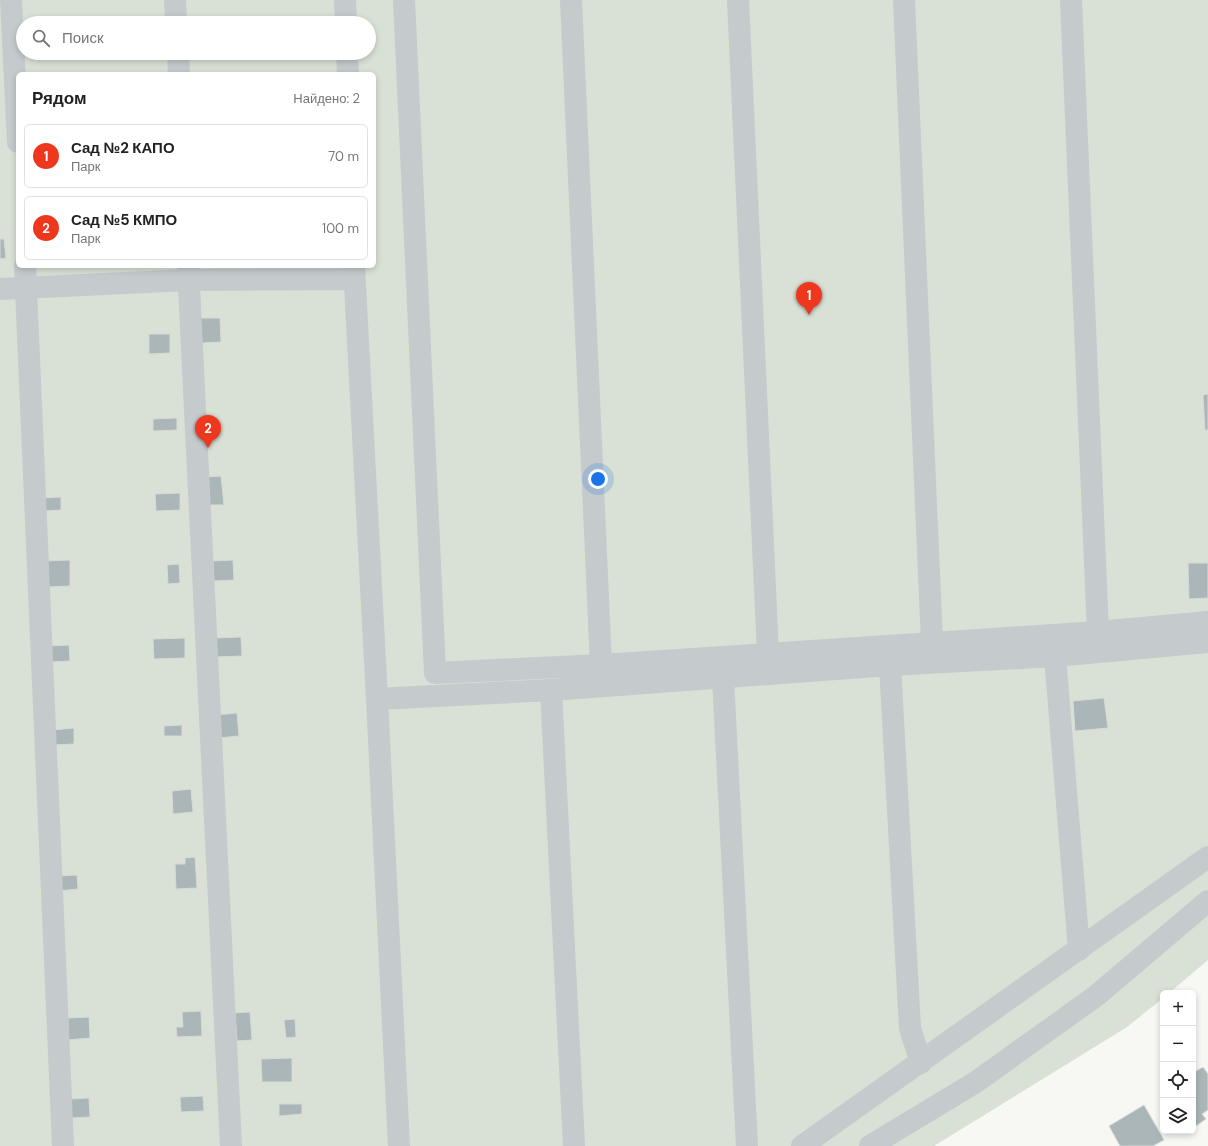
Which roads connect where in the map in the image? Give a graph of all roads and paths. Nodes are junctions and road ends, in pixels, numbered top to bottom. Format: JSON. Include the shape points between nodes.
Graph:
{"nodes":[{"id":1,"x":10,"y":0,"type":"edge"},
{"id":2,"x":175,"y":0,"type":"edge"},
{"id":3,"x":345,"y":0,"type":"edge"},
{"id":4,"x":404,"y":0,"type":"edge"},
{"id":5,"x":571,"y":0,"type":"edge"},
{"id":6,"x":738,"y":0,"type":"edge"},
{"id":7,"x":904,"y":0,"type":"edge"},
{"id":8,"x":1071,"y":0,"type":"edge"},
{"id":9,"x":176,"y":16,"type":"edge"},
{"id":10,"x":346,"y":16,"type":"edge"},
{"id":11,"x":178,"y":60,"type":"edge"},
{"id":12,"x":347,"y":60,"type":"edge"},
{"id":13,"x":178,"y":72,"type":"edge"},
{"id":14,"x":348,"y":72,"type":"edge"},
{"id":15,"x":16,"y":106,"type":"edge"},
{"id":16,"x":25,"y":268,"type":"edge"},
{"id":17,"x":188,"y":273,"type":"edge"},
{"id":18,"x":354,"y":273,"type":"edge"},
{"id":19,"x":26,"y":288,"type":"junction"},
{"id":20,"x":0,"y":289,"type":"edge"},
{"id":21,"x":1208,"y":622,"type":"edge"},
{"id":22,"x":1098,"y":632,"type":"junction"},
{"id":23,"x":932,"y":642,"type":"junction"},
{"id":24,"x":1208,"y":642,"type":"edge"},
{"id":25,"x":768,"y":654,"type":"junction"},
{"id":26,"x":1055,"y":656,"type":"junction"},
{"id":27,"x":601,"y":665,"type":"junction"},
{"id":28,"x":890,"y":665,"type":"junction"},
{"id":29,"x":723,"y":678,"type":"junction"},
{"id":30,"x":551,"y":690,"type":"junction"},
{"id":31,"x":378,"y":699,"type":"junction"},
{"id":32,"x":1208,"y":857,"type":"edge"},
{"id":33,"x":1208,"y":901,"type":"edge"},
{"id":34,"x":1079,"y":950,"type":"junction"},
{"id":35,"x":921,"y":1063,"type":"junction"},
{"id":36,"x":63,"y":1146,"type":"edge"},
{"id":37,"x":231,"y":1146,"type":"edge"},
{"id":38,"x":399,"y":1146,"type":"edge"},
{"id":39,"x":574,"y":1146,"type":"edge"},
{"id":40,"x":747,"y":1146,"type":"edge"},
{"id":41,"x":802,"y":1146,"type":"edge"},
{"id":42,"x":870,"y":1146,"type":"edge"}],
"edges":[{"from":1,"to":15,"type":"street"},
{"from":2,"to":9,"type":"street"},
{"from":3,"to":10,"type":"street"},
{"from":4,"to":27,"type":"street","via":[[435,673]]},
{"from":5,"to":27,"type":"street"},
{"from":6,"to":25,"type":"street"},
{"from":7,"to":23,"type":"street"},
{"from":8,"to":22,"type":"street"},
{"from":11,"to":13,"type":"street"},
{"from":12,"to":14,"type":"street"},
{"from":16,"to":19,"type":"street"},
{"from":17,"to":18,"type":"street"},
{"from":17,"to":19,"type":"street"},
{"from":17,"to":37,"type":"street"},
{"from":18,"to":31,"type":"street"},
{"from":19,"to":20,"type":"street"},
{"from":19,"to":36,"type":"street"},
{"from":21,"to":22,"type":"street"},
{"from":22,"to":23,"type":"street"},
{"from":23,"to":25,"type":"street"},
{"from":24,"to":26,"type":"street"},
{"from":25,"to":27,"type":"street"},
{"from":26,"to":28,"type":"street"},
{"from":26,"to":34,"type":"street"},
{"from":28,"to":29,"type":"street"},
{"from":28,"to":35,"type":"street","via":[[910,1028]]},
{"from":29,"to":30,"type":"street"},
{"from":29,"to":40,"type":"street"},
{"from":30,"to":31,"type":"street"},
{"from":30,"to":39,"type":"street"},
{"from":31,"to":38,"type":"street"},
{"from":32,"to":34,"type":"street"},
{"from":33,"to":42,"type":"street","via":[[1090,1001],[976,1082]]},
{"from":34,"to":35,"type":"street"},
{"from":35,"to":41,"type":"street"}]}
